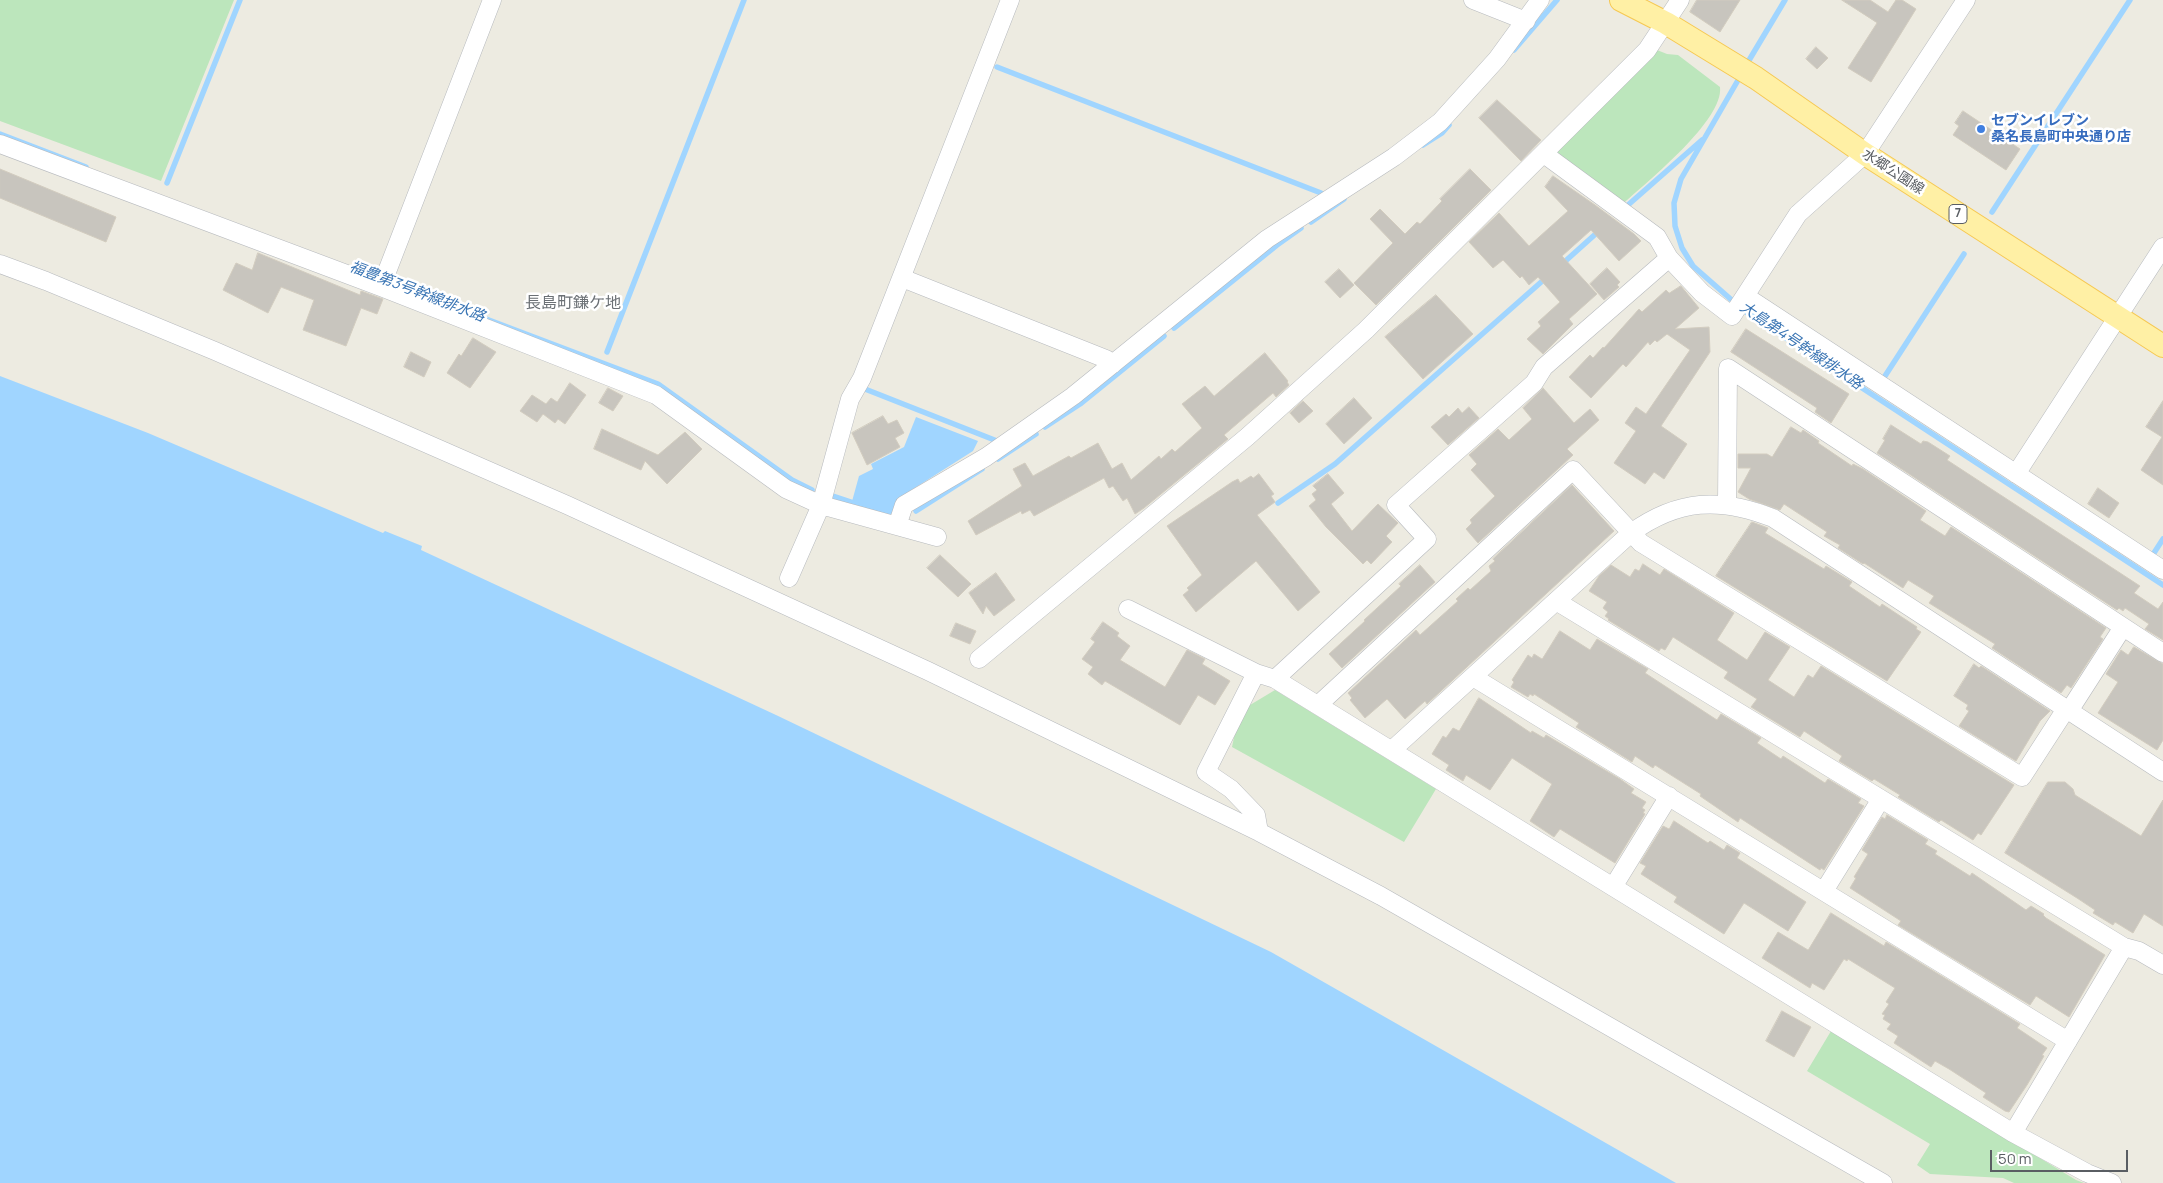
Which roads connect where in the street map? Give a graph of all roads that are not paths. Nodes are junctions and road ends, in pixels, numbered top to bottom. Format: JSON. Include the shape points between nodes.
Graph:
{"nodes":[{"id":1,"x":492,"y":0,"type":"edge"},
{"id":2,"x":1010,"y":0,"type":"edge"},
{"id":3,"x":1473,"y":0,"type":"edge"},
{"id":4,"x":1540,"y":0,"type":"edge"},
{"id":5,"x":1621,"y":0,"type":"edge"},
{"id":6,"x":1680,"y":0,"type":"edge"},
{"id":7,"x":1966,"y":0,"type":"edge"},
{"id":8,"x":1526,"y":21,"type":"junction"},
{"id":9,"x":1666,"y":23,"type":"junction"},
{"id":10,"x":0,"y":144,"type":"edge"},
{"id":11,"x":1544,"y":154,"type":"junction"},
{"id":12,"x":1864,"y":154,"type":"junction"},
{"id":13,"x":2163,"y":247,"type":"edge"},
{"id":14,"x":1669,"y":258,"type":"junction"},
{"id":15,"x":0,"y":264,"type":"edge"},
{"id":16,"x":902,"y":278,"type":"junction"},
{"id":17,"x":383,"y":281,"type":"junction"},
{"id":18,"x":1741,"y":302,"type":"junction"},
{"id":19,"x":2119,"y":317,"type":"junction"},
{"id":20,"x":2163,"y":346,"type":"edge"},
{"id":21,"x":1113,"y":364,"type":"junction"},
{"id":22,"x":2016,"y":474,"type":"junction"},
{"id":23,"x":821,"y":505,"type":"junction"},
{"id":24,"x":1727,"y":505,"type":"junction"},
{"id":25,"x":896,"y":526,"type":"junction"},
{"id":26,"x":1631,"y":533,"type":"junction"},
{"id":27,"x":937,"y":537,"type":"dead end"},
{"id":28,"x":2163,"y":570,"type":"edge"},
{"id":29,"x":790,"y":578,"type":"dead end"},
{"id":30,"x":1556,"y":601,"type":"junction"},
{"id":31,"x":1128,"y":609,"type":"dead end"},
{"id":32,"x":2123,"y":627,"type":"junction"},
{"id":33,"x":2163,"y":653,"type":"edge"},
{"id":34,"x":979,"y":659,"type":"dead end"},
{"id":35,"x":1256,"y":673,"type":"junction"},
{"id":36,"x":1473,"y":677,"type":"junction"},
{"id":37,"x":1275,"y":679,"type":"junction"},
{"id":38,"x":1318,"y":705,"type":"junction"},
{"id":39,"x":2067,"y":710,"type":"junction"},
{"id":40,"x":1392,"y":750,"type":"junction"},
{"id":41,"x":2163,"y":772,"type":"edge"},
{"id":42,"x":1669,"y":796,"type":"junction"},
{"id":43,"x":1881,"y":800,"type":"junction"},
{"id":44,"x":1259,"y":832,"type":"junction"},
{"id":45,"x":1613,"y":887,"type":"junction"},
{"id":46,"x":1824,"y":891,"type":"junction"},
{"id":47,"x":2124,"y":948,"type":"junction"},
{"id":48,"x":2163,"y":965,"type":"edge"},
{"id":49,"x":2068,"y":1041,"type":"junction"},
{"id":50,"x":2013,"y":1133,"type":"junction"},
{"id":51,"x":1883,"y":1183,"type":"edge"},
{"id":52,"x":2112,"y":1183,"type":"edge"}],
"edges":[{"from":1,"to":17,"type":"street"},
{"from":2,"to":16,"type":"street"},
{"from":3,"to":8,"type":"street"},
{"from":4,"to":8,"type":"street"},
{"from":5,"to":9,"type":"main road","name":"水郷公園線","number":"7"},
{"from":6,"to":9,"type":"street"},
{"from":7,"to":12,"type":"street"},
{"from":8,"to":21,"type":"street","via":[[1497,59],[1440,122],[1394,157],[1267,238]]},
{"from":9,"to":11,"type":"street","via":[[1647,50]]},
{"from":9,"to":12,"type":"main road","name":"水郷公園線","number":"7","via":[[1756,78]]},
{"from":10,"to":17,"type":"street"},
{"from":11,"to":14,"type":"street","via":[[1657,237]]},
{"from":11,"to":34,"type":"street","via":[[1366,330],[1247,437]]},
{"from":12,"to":18,"type":"street","via":[[1798,214]]},
{"from":12,"to":19,"type":"main road","name":"水郷公園線","number":"7"},
{"from":13,"to":19,"type":"street"},
{"from":14,"to":18,"type":"street","via":[[1702,293],[1732,316]]},
{"from":14,"to":37,"type":"street","via":[[1544,367],[1534,383],[1396,506],[1427,539]]},
{"from":15,"to":44,"type":"street","via":[[215,350],[567,505],[928,671]]},
{"from":16,"to":21,"type":"street"},
{"from":16,"to":23,"type":"street","via":[[862,378],[850,399]]},
{"from":17,"to":23,"type":"street","via":[[656,395],[786,489]]},
{"from":18,"to":22,"type":"street"},
{"from":19,"to":20,"type":"main road","name":"水郷公園線","number":"7"},
{"from":19,"to":22,"type":"street"},
{"from":21,"to":25,"type":"street","via":[[986,457],[904,506]]},
{"from":22,"to":28,"type":"street"},
{"from":23,"to":25,"type":"street"},
{"from":23,"to":29,"type":"street"},
{"from":24,"to":26,"type":"street","via":[[1697,505],[1670,510]]},
{"from":24,"to":32,"type":"street","via":[[1728,368]]},
{"from":24,"to":39,"type":"street","via":[[1773,518]]},
{"from":25,"to":27,"type":"street"},
{"from":26,"to":30,"type":"street"},
{"from":26,"to":38,"type":"street","via":[[1573,470]]},
{"from":26,"to":39,"type":"street","via":[[1640,543],[2022,777]]},
{"from":30,"to":36,"type":"street"},
{"from":30,"to":43,"type":"street"},
{"from":31,"to":35,"type":"street"},
{"from":32,"to":33,"type":"street"},
{"from":32,"to":39,"type":"street"},
{"from":35,"to":37,"type":"street"},
{"from":35,"to":44,"type":"street","via":[[1206,772],[1231,789],[1256,815]]},
{"from":36,"to":40,"type":"street"},
{"from":36,"to":42,"type":"street"},
{"from":37,"to":38,"type":"street"},
{"from":38,"to":40,"type":"street"},
{"from":39,"to":41,"type":"street"},
{"from":40,"to":45,"type":"street"},
{"from":42,"to":45,"type":"street"},
{"from":42,"to":46,"type":"street"},
{"from":43,"to":46,"type":"street"},
{"from":43,"to":47,"type":"street"},
{"from":44,"to":51,"type":"street","via":[[1382,896]]},
{"from":45,"to":50,"type":"street"},
{"from":46,"to":49,"type":"street"},
{"from":47,"to":48,"type":"street","via":[[2139,951]]},
{"from":47,"to":49,"type":"street"},
{"from":49,"to":50,"type":"street"},
{"from":50,"to":52,"type":"street"}]}
